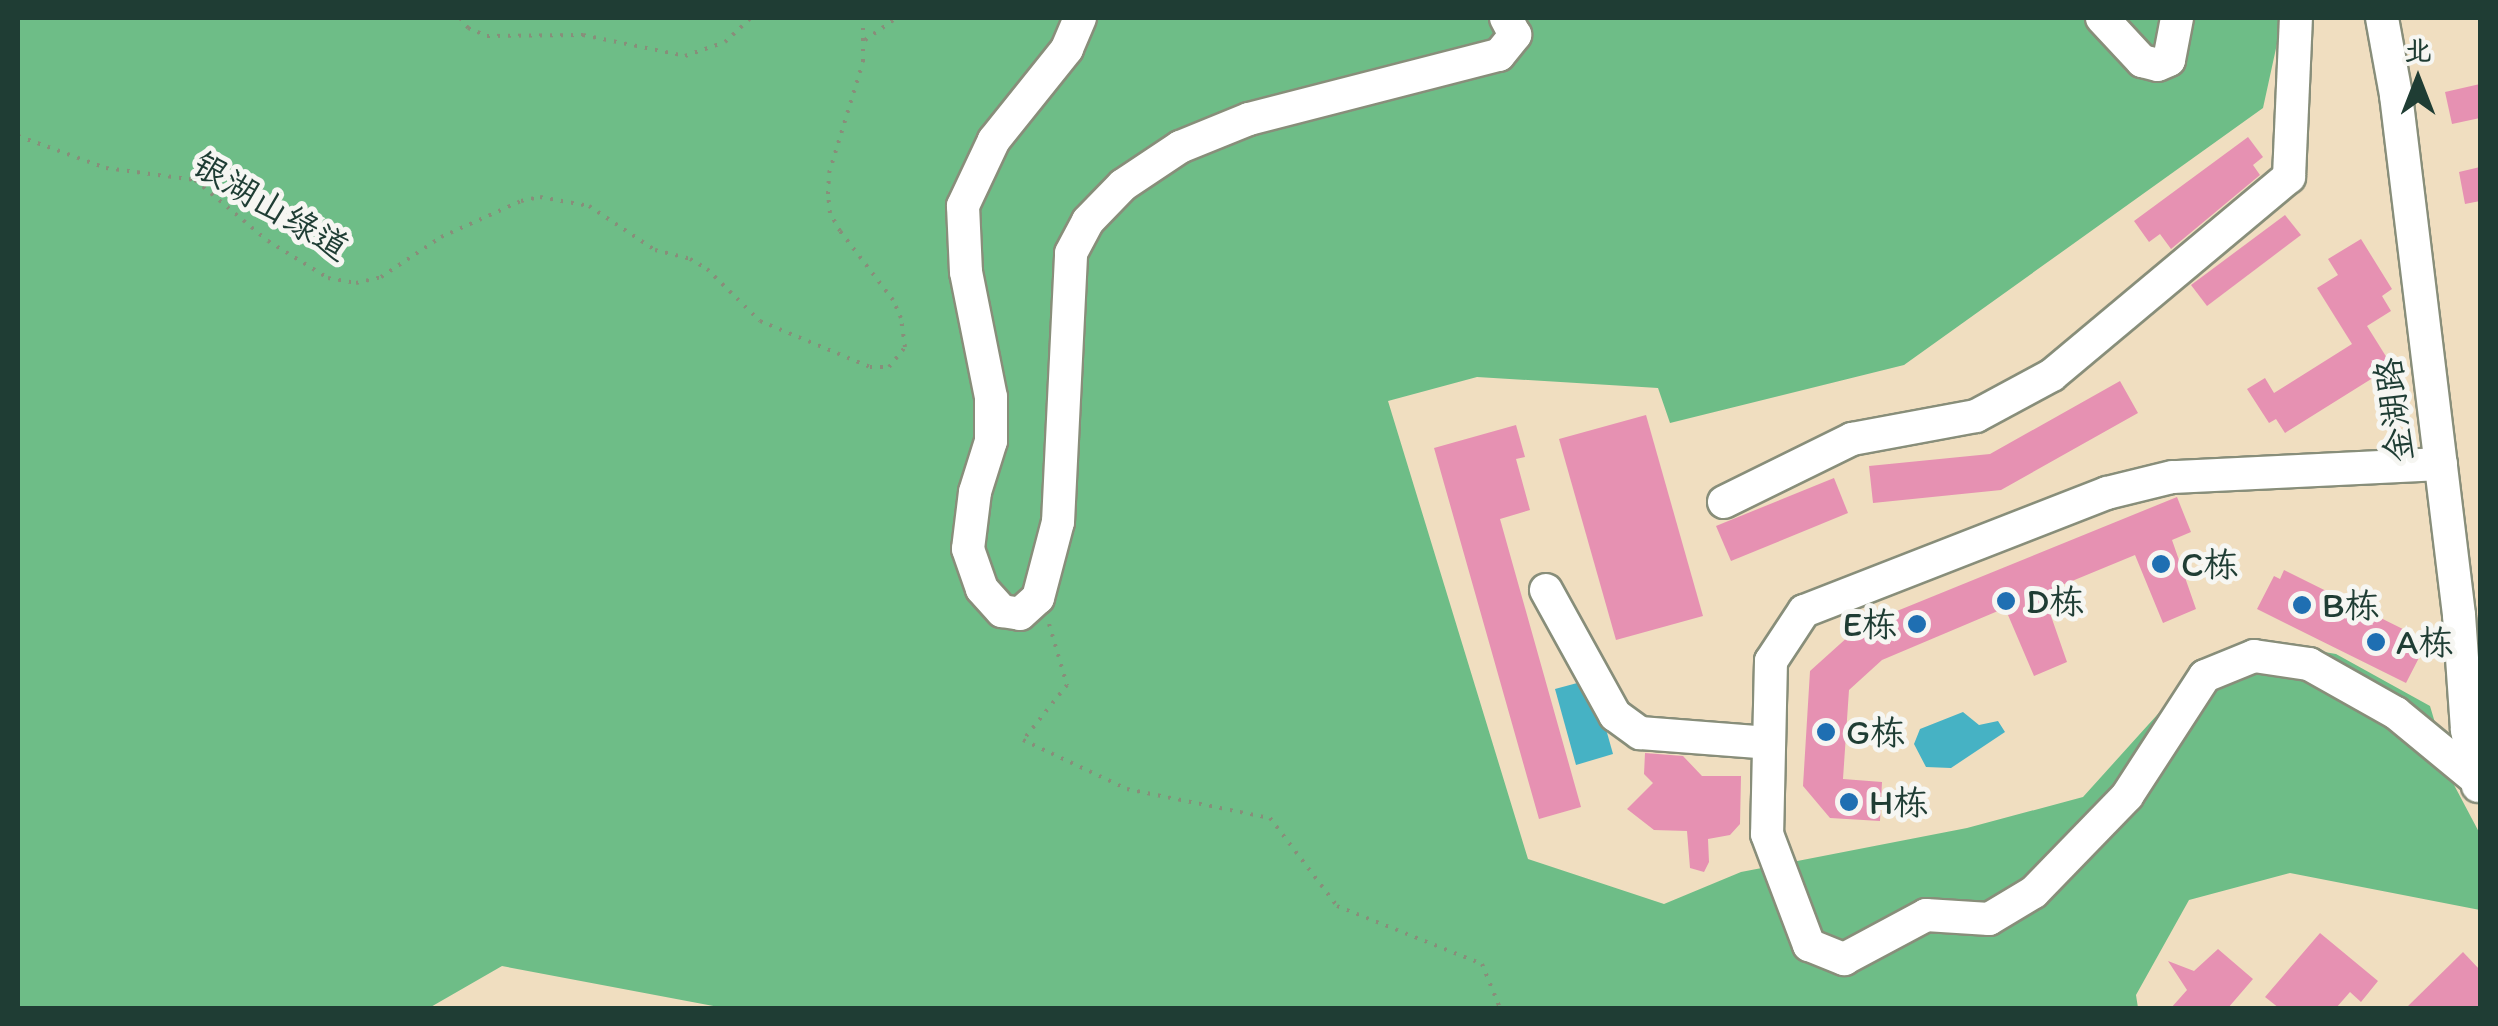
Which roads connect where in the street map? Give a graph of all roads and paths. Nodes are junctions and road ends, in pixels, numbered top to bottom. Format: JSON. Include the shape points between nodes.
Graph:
{"nodes":[{"id":1,"x":460,"y":18,"type":"edge"},
{"id":2,"x":751,"y":18,"type":"edge"},
{"id":3,"x":863,"y":18,"type":"edge"},
{"id":4,"x":896,"y":18,"type":"edge"},
{"id":5,"x":1080,"y":18,"type":"edge"},
{"id":6,"x":1506,"y":18,"type":"edge"},
{"id":7,"x":2102,"y":18,"type":"edge"},
{"id":8,"x":2177,"y":18,"type":"edge"},
{"id":9,"x":2296,"y":18,"type":"edge"},
{"id":10,"x":2382,"y":18,"type":"edge"},
{"id":11,"x":864,"y":40,"type":"junction"},
{"id":12,"x":18,"y":136,"type":"edge"},
{"id":13,"x":2441,"y":464,"type":"junction"},
{"id":14,"x":1724,"y":502,"type":"dead end"},
{"id":15,"x":1546,"y":590,"type":"dead end"},
{"id":16,"x":1038,"y":598,"type":"junction"},
{"id":17,"x":2470,"y":612,"type":"edge"},
{"id":18,"x":1769,"y":743,"type":"junction"},
{"id":19,"x":2478,"y":786,"type":"edge"},
{"id":20,"x":1500,"y":1008,"type":"edge"}],
"edges":[{"from":1,"to":2,"type":"path","via":[[487,36],[583,35],[685,56],[724,42]]},
{"from":3,"to":11,"type":"path","name":"银湖山绿道"},
{"from":4,"to":11,"type":"path"},
{"from":5,"to":16,"type":"street","via":[[1067,49],[994,140],[963,206],[966,272],[991,412],[968,549],[982,589],[1002,612],[1020,614]]},
{"from":6,"to":16,"type":"street","via":[[1515,35],[1500,55],[1249,119],[1180,147],[1123,185],[1088,221],[1071,253],[1064,475]]},
{"from":7,"to":8,"type":"street","via":[[2142,62],[2158,65],[2169,60]]},
{"from":9,"to":14,"type":"street","via":[[2289,177],[2052,375],[1976,416],[1852,439]]},
{"from":10,"to":13,"type":"street","name":"金湖路"},
{"from":11,"to":12,"type":"path","name":"银湖山绿道","via":[[828,194],[840,232],[901,318],[905,347],[889,367],[870,367],[760,321],[707,269],[655,250],[589,206],[521,201],[440,237],[381,277],[356,283],[328,278],[268,241],[195,180],[106,168]]},
{"from":13,"to":17,"type":"street","name":"金湖路"},
{"from":13,"to":18,"type":"street","via":[[2172,477],[2107,493],[1804,612],[1770,661]]},
{"from":15,"to":18,"type":"street","via":[[1615,715],[1640,733]]},
{"from":16,"to":20,"type":"path","via":[[1066,686],[1023,740],[1127,789],[1270,818],[1337,906],[1482,964]]},
{"from":17,"to":19,"type":"street","name":"金湖路","via":[[2467,730]]},
{"from":18,"to":19,"type":"street","via":[[1767,834],[1809,944],[1844,959],[1926,915],[1989,919],[2034,892],[2126,796],[2205,676],[2254,656],[2308,664],[2396,713]]}]}
